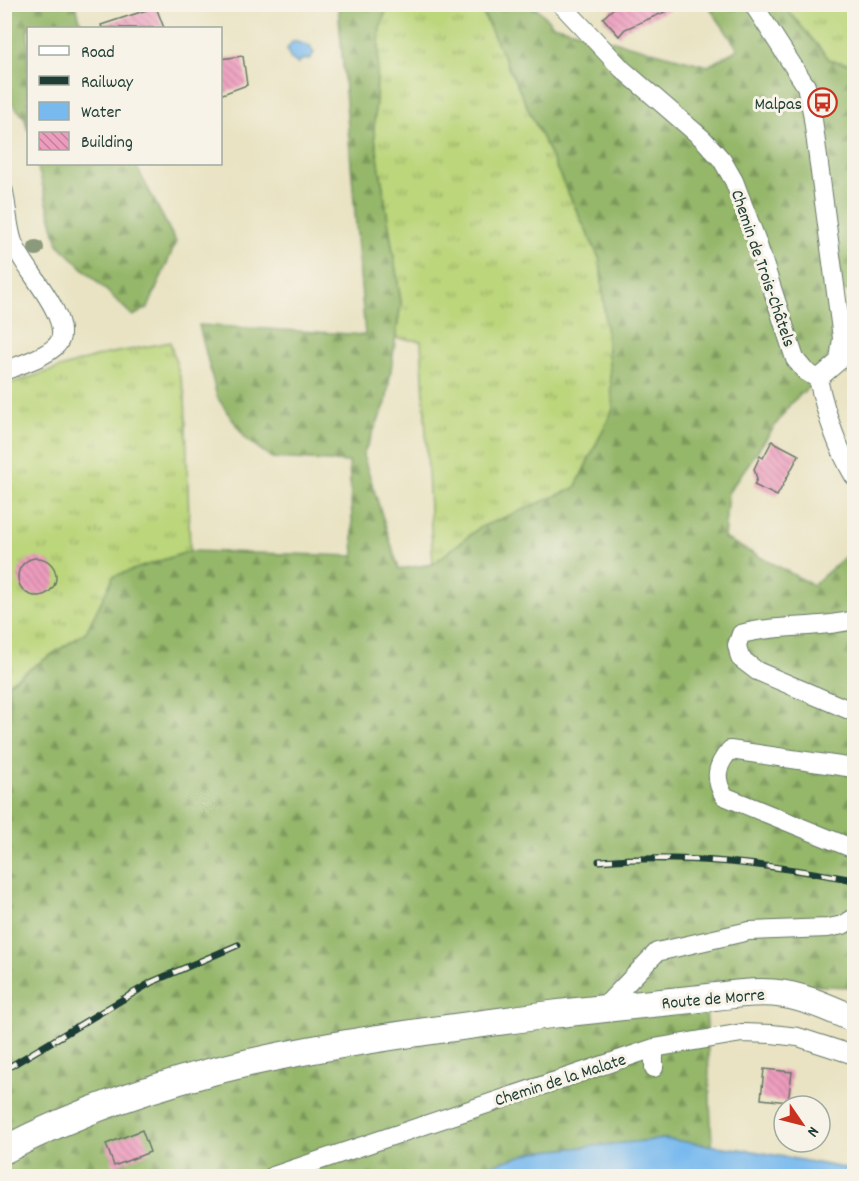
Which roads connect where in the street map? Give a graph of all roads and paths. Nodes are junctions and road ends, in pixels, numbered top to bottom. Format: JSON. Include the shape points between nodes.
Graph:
{"nodes":[{"id":1,"x":561,"y":4,"type":"edge"},
{"id":2,"x":753,"y":4,"type":"edge"},
{"id":3,"x":4,"y":192,"type":"edge"},
{"id":4,"x":847,"y":362,"type":"edge"},
{"id":5,"x":4,"y":371,"type":"edge"},
{"id":6,"x":818,"y":379,"type":"junction"},
{"id":7,"x":855,"y":476,"type":"edge"},
{"id":8,"x":855,"y":620,"type":"edge"},
{"id":9,"x":855,"y":712,"type":"edge"},
{"id":10,"x":855,"y":768,"type":"edge"},
{"id":11,"x":855,"y":849,"type":"edge"},
{"id":12,"x":855,"y":918,"type":"edge"},
{"id":13,"x":603,"y":1008,"type":"junction"},
{"id":14,"x":855,"y":1019,"type":"edge"},
{"id":15,"x":654,"y":1048,"type":"junction"},
{"id":16,"x":855,"y":1055,"type":"edge"},
{"id":17,"x":654,"y":1068,"type":"dead end"},
{"id":18,"x":4,"y":1150,"type":"edge"},
{"id":19,"x":273,"y":1176,"type":"edge"}],
"edges":[{"from":1,"to":6,"type":"street","name":"Chemin de Trois-Châtels","via":[[622,69],[722,160],[756,239],[795,359]]},
{"from":2,"to":4,"type":"street","via":[[806,86]]},
{"from":3,"to":5,"type":"street","via":[[13,240],[60,320],[60,339],[54,348]]},
{"from":4,"to":6,"type":"street"},
{"from":6,"to":7,"type":"street","via":[[827,418]]},
{"from":8,"to":9,"type":"street","via":[[830,626],[759,629],[741,634],[737,645],[740,658],[757,671]]},
{"from":10,"to":11,"type":"street","via":[[730,750],[716,773],[724,796]]},
{"from":12,"to":13,"type":"street","via":[[828,928],[749,931],[657,952]]},
{"from":13,"to":14,"type":"main road","name":"Route de Morre","via":[[773,993],[810,1001]]},
{"from":13,"to":18,"type":"main road","name":"Route de Morre","via":[[278,1054],[144,1090],[69,1118]]},
{"from":15,"to":16,"type":"street","name":"Chemin de la Malate","via":[[742,1033],[772,1034],[798,1037]]},
{"from":15,"to":17,"type":"street"},
{"from":15,"to":19,"type":"street","name":"Chemin de la Malate"}]}
